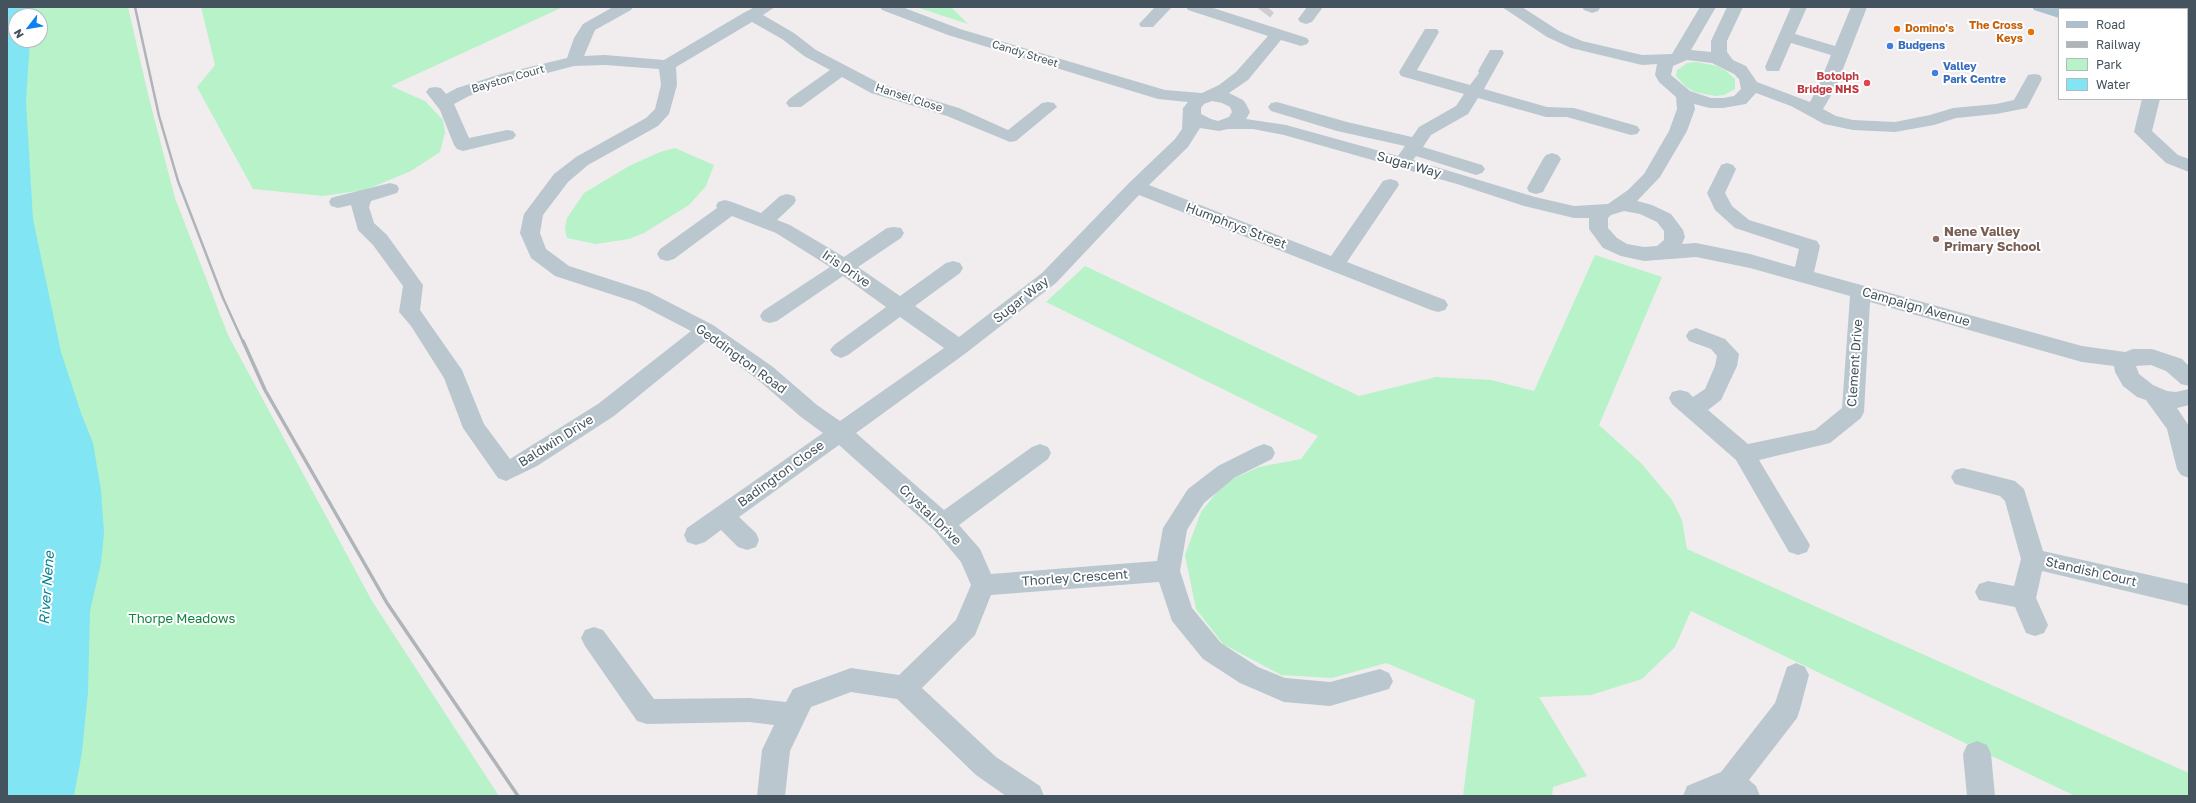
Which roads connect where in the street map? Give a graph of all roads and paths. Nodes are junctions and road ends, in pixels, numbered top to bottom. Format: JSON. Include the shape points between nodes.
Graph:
{"nodes":[{"id":1,"x":625,"y":7,"type":"edge"},
{"id":2,"x":888,"y":7,"type":"edge"},
{"id":3,"x":1164,"y":7,"type":"edge"},
{"id":4,"x":1194,"y":7,"type":"edge"},
{"id":5,"x":1510,"y":7,"type":"edge"},
{"id":6,"x":1708,"y":7,"type":"edge"},
{"id":7,"x":1735,"y":7,"type":"edge"},
{"id":8,"x":1799,"y":7,"type":"edge"},
{"id":9,"x":1859,"y":7,"type":"edge"},
{"id":10,"x":2040,"y":7,"type":"edge"},
{"id":11,"x":759,"y":11,"type":"edge"},
{"id":12,"x":1263,"y":12,"type":"tunnel mouth"},
{"id":13,"x":2058,"y":13,"type":"edge"},
{"id":14,"x":1307,"y":17,"type":"edge"},
{"id":15,"x":1147,"y":24,"type":"dead end"},
{"id":16,"x":1252,"y":25,"type":"junction"},
{"id":17,"x":1430,"y":32,"type":"dead end"},
{"id":18,"x":1787,"y":37,"type":"junction"},
{"id":19,"x":1290,"y":38,"type":"junction"},
{"id":20,"x":1594,"y":49,"type":"junction"},
{"id":21,"x":1496,"y":53,"type":"dead end"},
{"id":22,"x":1841,"y":53,"type":"junction"},
{"id":23,"x":1675,"y":58,"type":"junction"},
{"id":24,"x":574,"y":61,"type":"junction"},
{"id":25,"x":1727,"y":63,"type":"junction"},
{"id":26,"x":667,"y":65,"type":"junction"},
{"id":27,"x":1774,"y":67,"type":"dead end"},
{"id":28,"x":843,"y":69,"type":"junction"},
{"id":29,"x":1242,"y":76,"type":"junction"},
{"id":30,"x":2034,"y":79,"type":"dead end"},
{"id":31,"x":1481,"y":80,"type":"junction"},
{"id":32,"x":1667,"y":82,"type":"junction"},
{"id":33,"x":1750,"y":84,"type":"junction"},
{"id":34,"x":1827,"y":87,"type":"junction"},
{"id":35,"x":1164,"y":95,"type":"junction"},
{"id":36,"x":1684,"y":95,"type":"junction"},
{"id":37,"x":1204,"y":98,"type":"junction"},
{"id":38,"x":2151,"y":100,"type":"edge"},
{"id":39,"x":1732,"y":101,"type":"junction"},
{"id":40,"x":1797,"y":102,"type":"junction"},
{"id":41,"x":795,"y":103,"type":"dead end"},
{"id":42,"x":1238,"y":105,"type":"junction"},
{"id":43,"x":1048,"y":107,"type":"dead end"},
{"id":44,"x":1277,"y":108,"type":"dead end"},
{"id":45,"x":1813,"y":111,"type":"junction"},
{"id":46,"x":1193,"y":115,"type":"junction"},
{"id":47,"x":1225,"y":125,"type":"junction"},
{"id":48,"x":1286,"y":130,"type":"junction"},
{"id":49,"x":1631,"y":130,"type":"dead end"},
{"id":50,"x":1678,"y":131,"type":"junction"},
{"id":51,"x":507,"y":135,"type":"dead end"},
{"id":52,"x":1182,"y":143,"type":"junction"},
{"id":53,"x":1414,"y":146,"type":"junction"},
{"id":54,"x":1552,"y":159,"type":"dead end"},
{"id":55,"x":1402,"y":163,"type":"junction"},
{"id":56,"x":2189,"y":166,"type":"edge"},
{"id":57,"x":1727,"y":169,"type":"dead end"},
{"id":58,"x":1651,"y":177,"type":"junction"},
{"id":59,"x":1390,"y":185,"type":"dead end"},
{"id":60,"x":1136,"y":187,"type":"junction"},
{"id":61,"x":390,"y":188,"type":"dead end"},
{"id":62,"x":1533,"y":195,"type":"junction"},
{"id":63,"x":1562,"y":195,"type":"dead end"},
{"id":64,"x":362,"y":197,"type":"junction"},
{"id":65,"x":786,"y":200,"type":"dead end"},
{"id":66,"x":338,"y":202,"type":"dead end"},
{"id":67,"x":1610,"y":209,"type":"junction"},
{"id":68,"x":1667,"y":221,"type":"junction"},
{"id":69,"x":764,"y":222,"type":"junction"},
{"id":70,"x":894,"y":233,"type":"dead end"},
{"id":71,"x":1610,"y":243,"type":"junction"},
{"id":72,"x":1662,"y":252,"type":"junction"},
{"id":73,"x":667,"y":254,"type":"dead end"},
{"id":74,"x":1750,"y":261,"type":"junction"},
{"id":75,"x":1336,"y":264,"type":"junction"},
{"id":76,"x":844,"y":266,"type":"junction"},
{"id":77,"x":953,"y":268,"type":"dead end"},
{"id":78,"x":1803,"y":275,"type":"junction"},
{"id":79,"x":1860,"y":291,"type":"junction"},
{"id":80,"x":1438,"y":305,"type":"dead end"},
{"id":81,"x":902,"y":307,"type":"junction"},
{"id":82,"x":770,"y":316,"type":"dead end"},
{"id":83,"x":706,"y":330,"type":"junction"},
{"id":84,"x":1696,"y":336,"type":"dead end"},
{"id":85,"x":960,"y":348,"type":"junction"},
{"id":86,"x":841,"y":350,"type":"dead end"},
{"id":87,"x":2129,"y":370,"type":"junction"},
{"id":88,"x":2189,"y":378,"type":"edge"},
{"id":89,"x":2154,"y":395,"type":"junction"},
{"id":90,"x":2187,"y":398,"type":"edge"},
{"id":91,"x":2178,"y":426,"type":"junction"},
{"id":92,"x":839,"y":432,"type":"junction"},
{"id":93,"x":1040,"y":453,"type":"dead end"},
{"id":94,"x":1264,"y":453,"type":"dead end"},
{"id":95,"x":1744,"y":454,"type":"junction"},
{"id":96,"x":2189,"y":469,"type":"edge"},
{"id":97,"x":1963,"y":477,"type":"dead end"},
{"id":98,"x":723,"y":516,"type":"junction"},
{"id":99,"x":943,"y":524,"type":"junction"},
{"id":100,"x":696,"y":535,"type":"dead end"},
{"id":101,"x":747,"y":540,"type":"dead end"},
{"id":102,"x":1798,"y":545,"type":"dead end"},
{"id":103,"x":2033,"y":559,"type":"junction"},
{"id":104,"x":1168,"y":571,"type":"junction"},
{"id":105,"x":983,"y":585,"type":"junction"},
{"id":106,"x":1988,"y":592,"type":"dead end"},
{"id":107,"x":2189,"y":595,"type":"edge"},
{"id":108,"x":2023,"y":598,"type":"junction"},
{"id":109,"x":2035,"y":625,"type":"dead end"},
{"id":110,"x":594,"y":638,"type":"dead end"},
{"id":111,"x":1796,"y":675,"type":"dead end"},
{"id":112,"x":1380,"y":681,"type":"dead end"},
{"id":113,"x":904,"y":688,"type":"junction"},
{"id":114,"x":794,"y":715,"type":"junction"},
{"id":115,"x":1977,"y":754,"type":"dead end"},
{"id":116,"x":1738,"y":789,"type":"edge"},
{"id":117,"x":771,"y":796,"type":"edge"},
{"id":118,"x":1030,"y":796,"type":"edge"},
{"id":119,"x":1697,"y":796,"type":"edge"},
{"id":120,"x":1981,"y":796,"type":"edge"}],
"edges":[{"from":1,"to":24,"type":"street","via":[[589,27]]},
{"from":2,"to":35,"type":"street","name":"Candy Street","via":[[954,32]]},
{"from":3,"to":15,"type":"street"},
{"from":4,"to":16,"type":"street"},
{"from":5,"to":20,"type":"street","via":[[1553,34],[1577,45]]},
{"from":6,"to":23,"type":"street","via":[[1694,33]]},
{"from":7,"to":25,"type":"street","via":[[1719,41],[1719,53]]},
{"from":8,"to":18,"type":"street"},
{"from":9,"to":22,"type":"street"},
{"from":10,"to":13,"type":"main road"},
{"from":11,"to":26,"type":"street","via":[[688,50]]},
{"from":11,"to":28,"type":"street","name":"Hansel Close","via":[[810,53]]},
{"from":12,"to":16,"type":"street"},
{"from":14,"to":19,"type":"street"},
{"from":16,"to":19,"type":"street"},
{"from":17,"to":31,"type":"street","via":[[1407,72]]},
{"from":18,"to":22,"type":"street"},
{"from":18,"to":27,"type":"street"},
{"from":19,"to":29,"type":"street"},
{"from":20,"to":23,"type":"street","via":[[1642,60]]},
{"from":20,"to":32,"type":"street"},
{"from":21,"to":31,"type":"street"},
{"from":22,"to":34,"type":"street"},
{"from":23,"to":25,"type":"street","via":[[1701,56]]},
{"from":23,"to":32,"type":"street","via":[[1666,63],[1663,69],[1663,76]]},
{"from":24,"to":26,"type":"street","name":"Bayston Court","via":[[605,60]]},
{"from":24,"to":51,"type":"street","name":"Bayston Court","via":[[439,97],[449,110],[463,145]]},
{"from":25,"to":33,"type":"street","via":[[1740,70]]},
{"from":26,"to":83,"type":"street","name":"Geddington Road","via":[[669,85],[664,110],[652,122],[582,161],[561,178],[534,214],[530,233],[538,254],[562,272],[642,297]]},
{"from":28,"to":41,"type":"street"},
{"from":28,"to":43,"type":"street","name":"Hansel Close","via":[[877,89],[953,112],[1010,137]]},
{"from":29,"to":37,"type":"street","via":[[1225,89]]},
{"from":29,"to":42,"type":"street","via":[[1237,92]]},
{"from":30,"to":45,"type":"street","via":[[2021,104],[1953,113],[1916,124],[1874,127],[1853,125],[1830,120]]},
{"from":31,"to":49,"type":"street","via":[[1546,112],[1568,112]]},
{"from":31,"to":53,"type":"street","via":[[1462,110],[1425,131]]},
{"from":32,"to":36,"type":"street"},
{"from":33,"to":39,"type":"street","via":[[1746,96]]},
{"from":33,"to":40,"type":"street"},
{"from":34,"to":40,"type":"street","via":[[1810,102]]},
{"from":34,"to":45,"type":"street"},
{"from":35,"to":37,"type":"street","name":"Candy Street"},
{"from":35,"to":46,"type":"street","name":"Candy Street"},
{"from":36,"to":39,"type":"street","via":[[1710,102]]},
{"from":36,"to":50,"type":"street","via":[[1686,109]]},
{"from":37,"to":42,"type":"street","name":"Candy Street","via":[[1219,96]]},
{"from":37,"to":46,"type":"street","name":"Sugar Way","via":[[1194,104]]},
{"from":38,"to":56,"type":"street","via":[[2143,132],[2172,159]]},
{"from":39,"to":45,"type":"street","via":[[1796,112]]},
{"from":39,"to":50,"type":"street"},
{"from":40,"to":45,"type":"street"},
{"from":42,"to":47,"type":"street","via":[[1240,117]]},
{"from":42,"to":48,"type":"street","name":"Sugar Way","via":[[1255,117]]},
{"from":44,"to":53,"type":"street"},
{"from":46,"to":47,"type":"street","name":"Candy Street","via":[[1206,124]]},
{"from":46,"to":52,"type":"street","name":"Sugar Way","via":[[1191,129]]},
{"from":47,"to":48,"type":"street","name":"Sugar Way","via":[[1253,124]]},
{"from":47,"to":52,"type":"street","name":"Sugar Way"},
{"from":48,"to":55,"type":"street","name":"Sugar Way"},
{"from":50,"to":58,"type":"street"},
{"from":52,"to":60,"type":"street","name":"Sugar Way"},
{"from":53,"to":55,"type":"street"},
{"from":53,"to":62,"type":"street"},
{"from":54,"to":62,"type":"street"},
{"from":55,"to":62,"type":"street","name":"Sugar Way"},
{"from":57,"to":78,"type":"street","via":[[1716,193],[1724,210],[1742,224],[1810,246]]},
{"from":58,"to":67,"type":"street","via":[[1635,194]]},
{"from":58,"to":68,"type":"street","via":[[1658,205]]},
{"from":59,"to":75,"type":"street"},
{"from":60,"to":75,"type":"street","name":"Humphrys Street"},
{"from":60,"to":85,"type":"street","name":"Sugar Way","via":[[1049,278]]},
{"from":61,"to":64,"type":"street"},
{"from":62,"to":63,"type":"street"},
{"from":62,"to":67,"type":"street","name":"Sugar Way","via":[[1574,212]]},
{"from":62,"to":71,"type":"street","name":"Sugar Way"},
{"from":64,"to":66,"type":"street"},
{"from":64,"to":83,"type":"street","name":"Baldwin Drive","via":[[360,207],[365,226],[380,240],[413,285],[409,312],[418,321],[454,376],[474,428],[506,472],[606,410]]},
{"from":65,"to":69,"type":"street"},
{"from":67,"to":68,"type":"street","via":[[1640,207]]},
{"from":67,"to":71,"type":"street","via":[[1599,217],[1598,223],[1603,236]]},
{"from":68,"to":72,"type":"street","via":[[1675,237],[1673,243]]},
{"from":68,"to":74,"type":"street","name":"Campaign Avenue","via":[[1696,239]]},
{"from":69,"to":73,"type":"street","name":"Iris Drive","via":[[727,207]]},
{"from":69,"to":76,"type":"street","name":"Iris Drive","via":[[783,229]]},
{"from":70,"to":76,"type":"street"},
{"from":71,"to":72,"type":"street","via":[[1633,253]]},
{"from":72,"to":74,"type":"street","name":"Campaign Avenue","via":[[1696,250]]},
{"from":74,"to":78,"type":"street","name":"Campaign Avenue"},
{"from":75,"to":80,"type":"street","name":"Humphrys Street"},
{"from":76,"to":81,"type":"street","name":"Iris Drive"},
{"from":76,"to":82,"type":"street"},
{"from":77,"to":81,"type":"street"},
{"from":78,"to":79,"type":"street","name":"Campaign Avenue"},
{"from":79,"to":87,"type":"street","name":"Campaign Avenue","via":[[2082,354]]},
{"from":79,"to":95,"type":"street","name":"Clement Drive","via":[[1853,412],[1822,437]]},
{"from":81,"to":85,"type":"street","name":"Iris Drive"},
{"from":81,"to":86,"type":"street"},
{"from":83,"to":92,"type":"street","name":"Geddington Road"},
{"from":84,"to":95,"type":"street","via":[[1718,344],[1728,354],[1726,366],[1713,394],[1687,403]]},
{"from":85,"to":92,"type":"street","name":"Sugar Way"},
{"from":87,"to":88,"type":"street","via":[[2138,356],[2152,357],[2174,365]]},
{"from":87,"to":89,"type":"street","name":"Campaign Avenue"},
{"from":89,"to":90,"type":"street","via":[[2176,400]]},
{"from":89,"to":91,"type":"street"},
{"from":90,"to":91,"type":"street"},
{"from":91,"to":96,"type":"street"},
{"from":92,"to":98,"type":"street","name":"Badington Close"},
{"from":92,"to":99,"type":"street","name":"Crystal Drive"},
{"from":93,"to":99,"type":"street"},
{"from":94,"to":104,"type":"street","via":[[1226,472],[1196,496],[1175,528]]},
{"from":95,"to":102,"type":"street"},
{"from":97,"to":103,"type":"street","via":[[2007,488],[2016,496]]},
{"from":98,"to":100,"type":"street","name":"Badington Close"},
{"from":98,"to":101,"type":"street","name":"Badington Close"},
{"from":99,"to":105,"type":"street","name":"Crystal Drive","via":[[971,556]]},
{"from":103,"to":107,"type":"street","name":"Standish Court"},
{"from":103,"to":108,"type":"street","name":"Standish Court"},
{"from":104,"to":105,"type":"street","name":"Thorley Crescent"},
{"from":104,"to":112,"type":"street","via":[[1181,613],[1212,651],[1249,675],[1284,690],[1330,694]]},
{"from":105,"to":113,"type":"street","via":[[966,627]]},
{"from":106,"to":108,"type":"street"},
{"from":108,"to":109,"type":"street"},
{"from":110,"to":114,"type":"street","via":[[647,712],[749,710]]},
{"from":111,"to":116,"type":"street","via":[[1787,709]]},
{"from":113,"to":114,"type":"street","via":[[851,680],[802,698]]},
{"from":113,"to":118,"type":"street","via":[[986,766]]},
{"from":114,"to":117,"type":"street","via":[[776,750]]},
{"from":115,"to":120,"type":"street"},
{"from":116,"to":119,"type":"street"}]}
